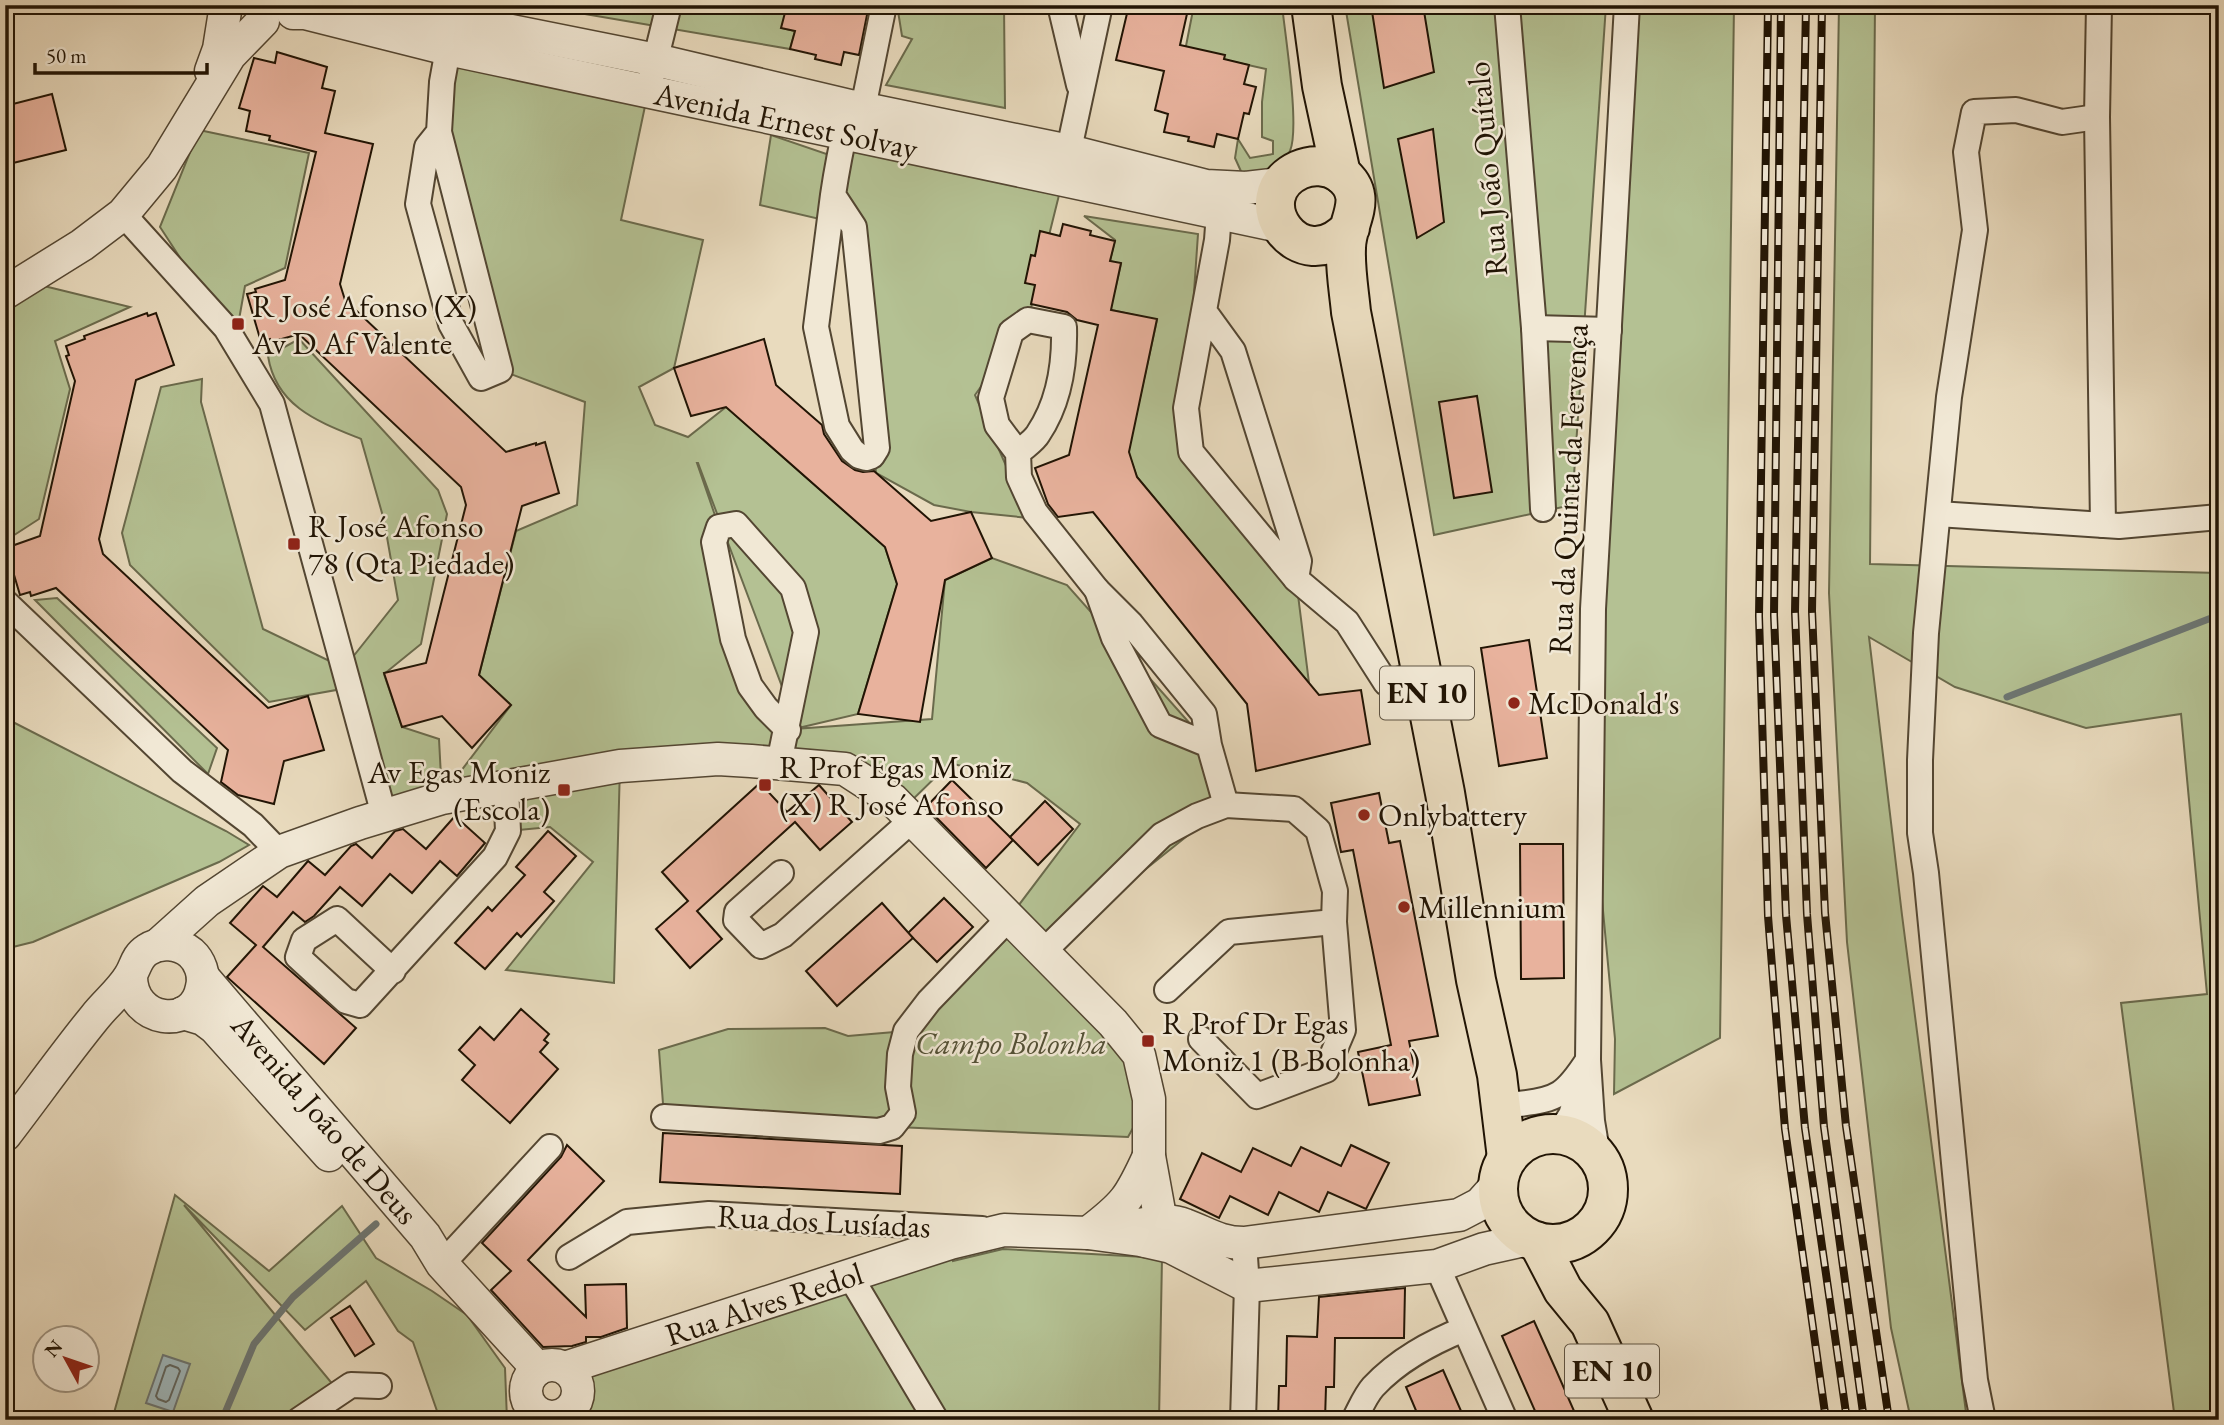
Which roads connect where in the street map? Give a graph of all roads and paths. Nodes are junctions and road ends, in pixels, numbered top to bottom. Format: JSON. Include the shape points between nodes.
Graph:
{"nodes":[{"id":1,"x":228,"y":5,"type":"edge"},
{"id":2,"x":382,"y":5,"type":"edge"},
{"id":3,"x":669,"y":5,"type":"edge"},
{"id":4,"x":884,"y":5,"type":"edge"},
{"id":5,"x":1060,"y":5,"type":"edge"},
{"id":6,"x":1100,"y":5,"type":"edge"},
{"id":7,"x":1311,"y":5,"type":"edge"},
{"id":8,"x":1507,"y":5,"type":"edge"},
{"id":9,"x":1627,"y":5,"type":"edge"},
{"id":10,"x":2099,"y":5,"type":"edge"},
{"id":11,"x":297,"y":9,"type":"edge"},
{"id":12,"x":263,"y":22,"type":"junction"},
{"id":13,"x":448,"y":50,"type":"junction"},
{"id":14,"x":656,"y":60,"type":"junction"},
{"id":15,"x":1322,"y":86,"type":"junction"},
{"id":16,"x":648,"y":92,"type":"junction"},
{"id":17,"x":1081,"y":92,"type":"junction"},
{"id":18,"x":197,"y":108,"type":"junction"},
{"id":19,"x":852,"y":115,"type":"junction"},
{"id":20,"x":2097,"y":117,"type":"junction"},
{"id":21,"x":439,"y":132,"type":"junction"},
{"id":22,"x":1066,"y":165,"type":"junction"},
{"id":23,"x":1341,"y":174,"type":"junction"},
{"id":24,"x":1292,"y":176,"type":"junction"},
{"id":25,"x":833,"y":195,"type":"junction"},
{"id":26,"x":1219,"y":213,"type":"junction"},
{"id":27,"x":124,"y":214,"type":"junction"},
{"id":28,"x":1350,"y":228,"type":"junction"},
{"id":29,"x":1295,"y":236,"type":"junction"},
{"id":30,"x":5,"y":293,"type":"edge"},
{"id":31,"x":1204,"y":311,"type":"junction"},
{"id":32,"x":1351,"y":312,"type":"junction"},
{"id":33,"x":1534,"y":327,"type":"junction"},
{"id":34,"x":1609,"y":330,"type":"junction"},
{"id":35,"x":1017,"y":453,"type":"junction"},
{"id":36,"x":1544,"y":509,"type":"dead end"},
{"id":37,"x":1938,"y":514,"type":"junction"},
{"id":38,"x":2219,"y":517,"type":"edge"},
{"id":39,"x":2104,"y":525,"type":"junction"},
{"id":40,"x":1296,"y":579,"type":"junction"},
{"id":41,"x":1097,"y":590,"type":"junction"},
{"id":42,"x":5,"y":602,"type":"edge"},
{"id":43,"x":1423,"y":673,"type":"junction"},
{"id":44,"x":788,"y":730,"type":"junction"},
{"id":45,"x":1209,"y":745,"type":"junction"},
{"id":46,"x":779,"y":763,"type":"junction"},
{"id":47,"x":506,"y":786,"type":"junction"},
{"id":48,"x":1226,"y":804,"type":"junction"},
{"id":49,"x":384,"y":815,"type":"junction"},
{"id":50,"x":912,"y":820,"type":"junction"},
{"id":51,"x":279,"y":852,"type":"junction"},
{"id":52,"x":781,"y":873,"type":"dead end"},
{"id":53,"x":207,"y":901,"type":"junction"},
{"id":54,"x":1009,"y":918,"type":"junction"},
{"id":55,"x":1334,"y":922,"type":"junction"},
{"id":56,"x":158,"y":945,"type":"junction"},
{"id":57,"x":1043,"y":952,"type":"junction"},
{"id":58,"x":197,"y":965,"type":"junction"},
{"id":59,"x":393,"y":971,"type":"dead end"},
{"id":60,"x":131,"y":975,"type":"junction"},
{"id":61,"x":1167,"y":990,"type":"dead end"},
{"id":62,"x":144,"y":1008,"type":"junction"},
{"id":63,"x":183,"y":1013,"type":"junction"},
{"id":64,"x":95,"y":1017,"type":"junction"},
{"id":65,"x":1201,"y":1039,"type":"dead end"},
{"id":66,"x":1588,"y":1060,"type":"junction"},
{"id":67,"x":1508,"y":1089,"type":"junction"},
{"id":68,"x":664,"y":1117,"type":"dead end"},
{"id":69,"x":1551,"y":1134,"type":"junction"},
{"id":70,"x":5,"y":1135,"type":"edge"},
{"id":71,"x":550,"y":1147,"type":"dead end"},
{"id":72,"x":1149,"y":1156,"type":"junction"},
{"id":73,"x":1598,"y":1157,"type":"junction"},
{"id":74,"x":1502,"y":1171,"type":"junction"},
{"id":75,"x":1132,"y":1194,"type":"junction"},
{"id":76,"x":1157,"y":1228,"type":"junction"},
{"id":77,"x":1004,"y":1230,"type":"junction"},
{"id":78,"x":1088,"y":1233,"type":"junction"},
{"id":79,"x":1580,"y":1237,"type":"junction"},
{"id":80,"x":1534,"y":1241,"type":"junction"},
{"id":81,"x":1244,"y":1243,"type":"junction"},
{"id":82,"x":569,"y":1257,"type":"dead end"},
{"id":83,"x":442,"y":1264,"type":"junction"},
{"id":84,"x":1437,"y":1266,"type":"junction"},
{"id":85,"x":850,"y":1276,"type":"junction"},
{"id":86,"x":1247,"y":1286,"type":"junction"},
{"id":87,"x":1590,"y":1323,"type":"junction"},
{"id":88,"x":1464,"y":1329,"type":"junction"},
{"id":89,"x":551,"y":1368,"type":"junction"},
{"id":90,"x":379,"y":1386,"type":"dead end"},
{"id":91,"x":572,"y":1414,"type":"edge"},
{"id":92,"x":541,"y":1417,"type":"edge"},
{"id":93,"x":299,"y":1420,"type":"edge"},
{"id":94,"x":936,"y":1420,"type":"edge"},
{"id":95,"x":1243,"y":1420,"type":"edge"},
{"id":96,"x":1354,"y":1420,"type":"edge"},
{"id":97,"x":1505,"y":1420,"type":"edge"},
{"id":98,"x":1634,"y":1420,"type":"edge"},
{"id":99,"x":1983,"y":1420,"type":"edge"}],
"edges":[{"from":1,"to":12,"type":"street"},
{"from":1,"to":18,"type":"street","via":[[219,49]]},
{"from":2,"to":14,"type":"street","name":"Avenida Ernest Solvay"},
{"from":3,"to":14,"type":"street"},
{"from":4,"to":19,"type":"street"},
{"from":5,"to":17,"type":"street"},
{"from":6,"to":17,"type":"street"},
{"from":7,"to":15,"type":"main road"},
{"from":8,"to":33,"type":"street","name":"Rua João Quítalo"},
{"from":9,"to":34,"type":"street","name":"Rua da Quinta da Fervença"},
{"from":10,"to":20,"type":"street"},
{"from":11,"to":12,"type":"street","via":[[284,18]]},
{"from":11,"to":13,"type":"street","name":"Avenida Ernest Solvay"},
{"from":12,"to":18,"type":"street","via":[[230,55]]},
{"from":13,"to":16,"type":"street","name":"Avenida Ernest Solvay"},
{"from":13,"to":21,"type":"street"},
{"from":14,"to":16,"type":"street"},
{"from":14,"to":19,"type":"street","name":"Avenida Ernest Solvay"},
{"from":15,"to":23,"type":"main road"},
{"from":15,"to":24,"type":"main road"},
{"from":16,"to":19,"type":"street","name":"Avenida Ernest Solvay"},
{"from":17,"to":22,"type":"street"},
{"from":18,"to":27,"type":"street","via":[[162,167]]},
{"from":19,"to":22,"type":"street","name":"Avenida Ernest Solvay"},
{"from":19,"to":25,"type":"street"},
{"from":20,"to":37,"type":"street","via":[[2062,122],[2016,110],[1974,113],[1966,152],[1975,230],[1949,397]]},
{"from":20,"to":39,"type":"street"},
{"from":21,"to":21,"type":"street","via":[[427,147],[418,204],[451,324],[481,379],[500,370]]},
{"from":22,"to":24,"type":"street","name":"Avenida Ernest Solvay","via":[[1246,188]]},
{"from":22,"to":26,"type":"street","name":"Avenida Ernest Solvay"},
{"from":23,"to":24,"type":"main road","via":[[1324,166]]},
{"from":23,"to":28,"type":"main road","via":[[1356,201]]},
{"from":24,"to":29,"type":"main road","via":[[1275,205]]},
{"from":25,"to":25,"type":"street","via":[[816,327],[837,426],[852,450],[866,458],[877,448],[854,227]]},
{"from":26,"to":29,"type":"street","name":"Avenida Ernest Solvay"},
{"from":26,"to":31,"type":"street"},
{"from":27,"to":30,"type":"street"},
{"from":27,"to":49,"type":"street","via":[[226,328],[272,404]]},
{"from":28,"to":29,"type":"main road","via":[[1329,244]]},
{"from":28,"to":32,"type":"main road","number":"EN 10","via":[[1346,246]]},
{"from":29,"to":32,"type":"main road"},
{"from":31,"to":40,"type":"street","via":[[1233,351],[1299,561]]},
{"from":31,"to":40,"type":"street","via":[[1186,408],[1191,452]]},
{"from":32,"to":43,"type":"main road","number":"EN 10"},
{"from":33,"to":34,"type":"street"},
{"from":33,"to":36,"type":"street","name":"Rua João Quítalo"},
{"from":34,"to":66,"type":"street","name":"Rua da Quinta da Fervença","via":[[1593,609]]},
{"from":35,"to":35,"type":"street","via":[[1038,436],[1057,393],[1065,353],[1064,327],[1028,320],[1011,332],[991,398],[997,425]]},
{"from":35,"to":41,"type":"street","via":[[1019,477],[1035,512]]},
{"from":37,"to":39,"type":"street"},
{"from":37,"to":99,"type":"street","via":[[1926,633],[1920,833],[1975,1380]]},
{"from":38,"to":39,"type":"street"},
{"from":40,"to":43,"type":"street","via":[[1347,622],[1386,683]]},
{"from":41,"to":45,"type":"street","via":[[1205,714]]},
{"from":41,"to":45,"type":"street","via":[[1114,638],[1160,725]]},
{"from":42,"to":51,"type":"street","via":[[182,771],[253,825]]},
{"from":43,"to":67,"type":"main road","number":"EN 10","via":[[1476,980]]},
{"from":44,"to":44,"type":"street","via":[[806,632],[793,588],[736,524],[719,527],[714,542],[733,639],[750,687]]},
{"from":44,"to":46,"type":"street"},
{"from":45,"to":48,"type":"street"},
{"from":46,"to":47,"type":"street","via":[[718,759],[620,765]]},
{"from":46,"to":50,"type":"street","via":[[845,769],[893,800]]},
{"from":47,"to":49,"type":"street"},
{"from":47,"to":59,"type":"street","via":[[508,831],[495,858]]},
{"from":48,"to":55,"type":"street","via":[[1294,808],[1318,831],[1335,891]]},
{"from":48,"to":57,"type":"street","via":[[1161,835]]},
{"from":49,"to":51,"type":"street"},
{"from":50,"to":52,"type":"street","via":[[783,935],[761,946],[736,920],[737,912]]},
{"from":50,"to":54,"type":"street"},
{"from":51,"to":53,"type":"street"},
{"from":53,"to":56,"type":"street"},
{"from":53,"to":58,"type":"street"},
{"from":54,"to":57,"type":"street"},
{"from":54,"to":68,"type":"street","via":[[906,1031],[898,1087],[903,1113],[892,1127],[879,1131]]},
{"from":55,"to":61,"type":"street","via":[[1229,932]]},
{"from":55,"to":65,"type":"street","via":[[1343,1030],[1326,1070],[1257,1096]]},
{"from":56,"to":58,"type":"street","via":[[169,944]]},
{"from":56,"to":60,"type":"street","via":[[140,956]]},
{"from":57,"to":72,"type":"street","via":[[1139,1055],[1149,1100]]},
{"from":58,"to":63,"type":"street","via":[[202,988]]},
{"from":58,"to":83,"type":"street","name":"Avenida João de Deus","via":[[425,1236]]},
{"from":60,"to":62,"type":"street","via":[[133,993]]},
{"from":60,"to":64,"type":"street"},
{"from":62,"to":63,"type":"street","via":[[163,1016]]},
{"from":62,"to":64,"type":"street"},
{"from":63,"to":83,"type":"street","name":"Avenida João de Deus","via":[[215,1028],[412,1248]]},
{"from":64,"to":70,"type":"street"},
{"from":66,"to":67,"type":"street","via":[[1573,1084],[1557,1096],[1540,1102]]},
{"from":66,"to":69,"type":"street","name":"Rua da Quinta da Fervença","via":[[1571,1115]]},
{"from":66,"to":73,"type":"street","name":"Rua da Quinta da Fervença"},
{"from":67,"to":69,"type":"main road","number":"EN 10"},
{"from":67,"to":74,"type":"main road","number":"EN 10"},
{"from":69,"to":73,"type":"main road","number":"EN 10","via":[[1584,1143]]},
{"from":69,"to":74,"type":"main road","via":[[1529,1139]]},
{"from":71,"to":83,"type":"street"},
{"from":72,"to":75,"type":"street"},
{"from":72,"to":76,"type":"street"},
{"from":73,"to":79,"type":"main road","via":[[1608,1185],[1606,1203],[1599,1219]]},
{"from":74,"to":80,"type":"main road","number":"EN 10","via":[[1498,1199],[1505,1217]]},
{"from":74,"to":81,"type":"street","via":[[1480,1204],[1459,1215]]},
{"from":75,"to":76,"type":"street"},
{"from":75,"to":78,"type":"street"},
{"from":76,"to":78,"type":"street","name":"Rua dos Lusíadas"},
{"from":76,"to":81,"type":"street"},
{"from":76,"to":86,"type":"street","name":"Rua dos Lusíadas","via":[[1171,1247]]},
{"from":77,"to":78,"type":"street","name":"Rua dos Lusíadas"},
{"from":77,"to":82,"type":"street","name":"Rua dos Lusíadas","via":[[709,1214],[627,1222]]},
{"from":77,"to":85,"type":"street","name":"Rua Alves Redol"},
{"from":79,"to":80,"type":"main road","via":[[1561,1244]]},
{"from":79,"to":87,"type":"main road","number":"EN 10"},
{"from":80,"to":84,"type":"street","via":[[1484,1249]]},
{"from":80,"to":87,"type":"main road","number":"EN 10","via":[[1563,1290]]},
{"from":81,"to":86,"type":"street"},
{"from":83,"to":89,"type":"street","name":"Avenida João de Deus"},
{"from":84,"to":86,"type":"street"},
{"from":84,"to":88,"type":"street"},
{"from":85,"to":89,"type":"street","name":"Rua Alves Redol"},
{"from":85,"to":94,"type":"street"},
{"from":86,"to":95,"type":"street"},
{"from":87,"to":98,"type":"main road","number":"EN 10"},
{"from":88,"to":96,"type":"street","via":[[1412,1354],[1372,1388]]},
{"from":88,"to":97,"type":"street"},
{"from":89,"to":91,"type":"street","via":[[575,1380],[578,1387]]},
{"from":89,"to":92,"type":"street","via":[[527,1381],[529,1404]]},
{"from":90,"to":93,"type":"street","via":[[351,1385]]},
{"from":91,"to":92,"type":"street"}]}
